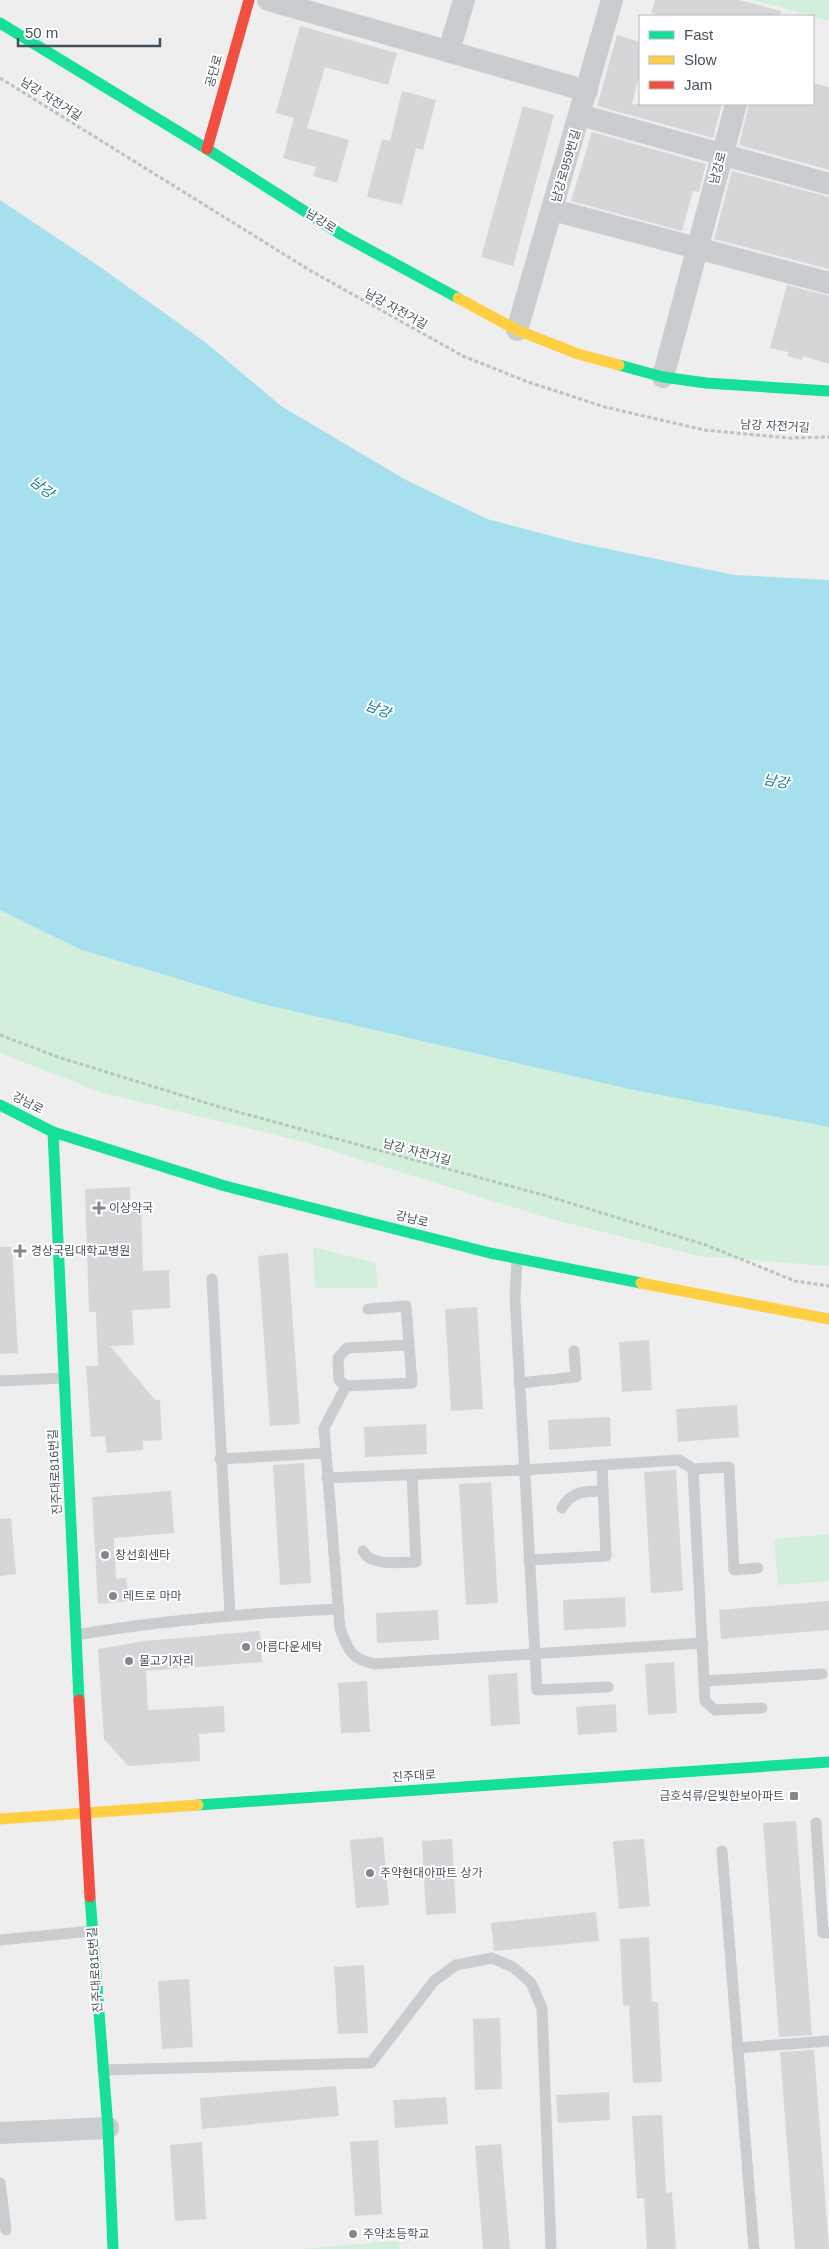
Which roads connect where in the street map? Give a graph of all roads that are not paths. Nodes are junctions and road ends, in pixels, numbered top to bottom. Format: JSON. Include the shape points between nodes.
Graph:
{"nodes":[{"id":1,"x":248,"y":0,"type":"edge"},
{"id":2,"x":268,"y":0,"type":"edge"},
{"id":3,"x":464,"y":0,"type":"edge"},
{"id":4,"x":611,"y":0,"type":"edge"},
{"id":5,"x":0,"y":23,"type":"edge"},
{"id":6,"x":449,"y":52,"type":"junction"},
{"id":7,"x":587,"y":91,"type":"junction"},
{"id":8,"x":736,"y":105,"type":"edge"},
{"id":9,"x":580,"y":115,"type":"junction"},
{"id":10,"x":207,"y":149,"type":"junction"},
{"id":11,"x":722,"y":154,"type":"junction"},
{"id":12,"x":829,"y":184,"type":"edge"},
{"id":13,"x":553,"y":210,"type":"junction"},
{"id":14,"x":697,"y":248,"type":"junction"},
{"id":15,"x":829,"y":284,"type":"edge"},
{"id":16,"x":517,"y":330,"type":"junction"},
{"id":17,"x":663,"y":378,"type":"junction"},
{"id":18,"x":829,"y":391,"type":"edge"},
{"id":19,"x":0,"y":1105,"type":"edge"},
{"id":20,"x":53,"y":1132,"type":"junction"},
{"id":21,"x":517,"y":1259,"type":"junction"},
{"id":22,"x":212,"y":1279,"type":"dead end"},
{"id":23,"x":368,"y":1309,"type":"dead end"},
{"id":24,"x":829,"y":1319,"type":"edge"},
{"id":25,"x":408,"y":1345,"type":"junction"},
{"id":26,"x":574,"y":1351,"type":"dead end"},
{"id":27,"x":64,"y":1378,"type":"junction"},
{"id":28,"x":0,"y":1381,"type":"edge"},
{"id":29,"x":519,"y":1383,"type":"junction"},
{"id":30,"x":346,"y":1386,"type":"junction"},
{"id":31,"x":326,"y":1453,"type":"junction"},
{"id":32,"x":220,"y":1459,"type":"junction"},
{"id":33,"x":602,"y":1465,"type":"junction"},
{"id":34,"x":693,"y":1469,"type":"junction"},
{"id":35,"x":524,"y":1470,"type":"junction"},
{"id":36,"x":412,"y":1475,"type":"junction"},
{"id":37,"x":327,"y":1478,"type":"junction"},
{"id":38,"x":603,"y":1491,"type":"junction"},
{"id":39,"x":562,"y":1508,"type":"dead end"},
{"id":40,"x":363,"y":1550,"type":"dead end"},
{"id":41,"x":529,"y":1560,"type":"junction"},
{"id":42,"x":758,"y":1568,"type":"dead end"},
{"id":43,"x":338,"y":1609,"type":"junction"},
{"id":44,"x":230,"y":1615,"type":"junction"},
{"id":45,"x":76,"y":1635,"type":"junction"},
{"id":46,"x":703,"y":1643,"type":"junction"},
{"id":47,"x":534,"y":1654,"type":"junction"},
{"id":48,"x":822,"y":1674,"type":"dead end"},
{"id":49,"x":704,"y":1680,"type":"junction"},
{"id":50,"x":608,"y":1687,"type":"dead end"},
{"id":51,"x":762,"y":1708,"type":"dead end"},
{"id":52,"x":829,"y":1762,"type":"edge"},
{"id":53,"x":84,"y":1812,"type":"junction"},
{"id":54,"x":0,"y":1819,"type":"edge"},
{"id":55,"x":816,"y":1823,"type":"dead end"},
{"id":56,"x":722,"y":1851,"type":"dead end"},
{"id":57,"x":92,"y":1931,"type":"junction"},
{"id":58,"x":829,"y":1933,"type":"edge"},
{"id":59,"x":0,"y":1940,"type":"edge"},
{"id":60,"x":829,"y":2041,"type":"edge"},
{"id":61,"x":737,"y":2048,"type":"junction"},
{"id":62,"x":102,"y":2070,"type":"junction"},
{"id":63,"x":108,"y":2128,"type":"junction"},
{"id":64,"x":0,"y":2133,"type":"edge"},
{"id":65,"x":0,"y":2183,"type":"edge"},
{"id":66,"x":6,"y":2230,"type":"dead end"},
{"id":67,"x":113,"y":2249,"type":"edge"},
{"id":68,"x":552,"y":2249,"type":"edge"},
{"id":69,"x":754,"y":2249,"type":"edge"}],
"edges":[{"from":1,"to":10,"type":"street","name":"공단로"},
{"from":2,"to":6,"type":"street"},
{"from":3,"to":6,"type":"street"},
{"from":4,"to":7,"type":"street","name":"남강로959번길"},
{"from":5,"to":10,"type":"street","name":"남강로"},
{"from":6,"to":7,"type":"street"},
{"from":7,"to":9,"type":"street","name":"남강로959번길"},
{"from":8,"to":11,"type":"street","name":"남강로"},
{"from":9,"to":11,"type":"street"},
{"from":9,"to":13,"type":"street","name":"남강로959번길"},
{"from":10,"to":16,"type":"street","name":"남강로","via":[[342,235]]},
{"from":11,"to":12,"type":"street"},
{"from":11,"to":14,"type":"street","name":"남강로"},
{"from":13,"to":14,"type":"street"},
{"from":13,"to":16,"type":"street","name":"남강로959번길"},
{"from":14,"to":15,"type":"street"},
{"from":14,"to":17,"type":"street","name":"남강로"},
{"from":16,"to":17,"type":"street","name":"남강로","via":[[578,354]]},
{"from":17,"to":18,"type":"street","name":"남강로"},
{"from":19,"to":20,"type":"street","name":"강남로"},
{"from":20,"to":21,"type":"street","name":"강남로","via":[[225,1186]]},
{"from":20,"to":27,"type":"street","name":"진주대로816번길"},
{"from":21,"to":24,"type":"street","name":"강남로"},
{"from":21,"to":29,"type":"lane","via":[[515,1298]]},
{"from":22,"to":32,"type":"lane"},
{"from":23,"to":25,"type":"lane","via":[[406,1306]]},
{"from":25,"to":30,"type":"lane","via":[[412,1383]]},
{"from":25,"to":30,"type":"lane","via":[[348,1348],[338,1358],[339,1380]]},
{"from":26,"to":29,"type":"lane","via":[[576,1377]]},
{"from":27,"to":28,"type":"lane"},
{"from":27,"to":45,"type":"street","name":"진주대로816번길"},
{"from":29,"to":35,"type":"lane"},
{"from":30,"to":31,"type":"lane","via":[[324,1428]]},
{"from":31,"to":32,"type":"lane"},
{"from":31,"to":37,"type":"lane"},
{"from":32,"to":44,"type":"lane"},
{"from":33,"to":34,"type":"lane","via":[[679,1460]]},
{"from":33,"to":35,"type":"lane"},
{"from":33,"to":38,"type":"lane"},
{"from":34,"to":42,"type":"lane","via":[[728,1467],[734,1570]]},
{"from":34,"to":46,"type":"lane"},
{"from":35,"to":36,"type":"lane"},
{"from":35,"to":41,"type":"lane"},
{"from":36,"to":37,"type":"lane"},
{"from":36,"to":40,"type":"lane","via":[[416,1562],[372,1560]]},
{"from":37,"to":43,"type":"lane"},
{"from":38,"to":39,"type":"lane","via":[[580,1492]]},
{"from":38,"to":41,"type":"lane","via":[[606,1556]]},
{"from":41,"to":47,"type":"lane"},
{"from":43,"to":44,"type":"lane"},
{"from":43,"to":47,"type":"lane","via":[[340,1629],[349,1651],[356,1658],[375,1664]]},
{"from":44,"to":45,"type":"lane"},
{"from":45,"to":53,"type":"street","name":"진주대로816번길"},
{"from":46,"to":47,"type":"lane"},
{"from":46,"to":49,"type":"lane"},
{"from":47,"to":50,"type":"lane","via":[[537,1690]]},
{"from":48,"to":49,"type":"lane"},
{"from":49,"to":51,"type":"lane","via":[[705,1701],[715,1710]]},
{"from":52,"to":53,"type":"street","name":"진주대로"},
{"from":53,"to":54,"type":"street","name":"진주대로"},
{"from":53,"to":57,"type":"street","name":"진주대로815번길"},
{"from":55,"to":58,"type":"lane","via":[[823,1933]]},
{"from":56,"to":61,"type":"lane"},
{"from":57,"to":59,"type":"lane"},
{"from":57,"to":62,"type":"street","name":"진주대로815번길"},
{"from":60,"to":61,"type":"lane"},
{"from":61,"to":69,"type":"lane"},
{"from":62,"to":63,"type":"street","name":"진주대로815번길"},
{"from":62,"to":68,"type":"lane","via":[[371,2063],[434,1981],[456,1964],[492,1958],[513,1967],[531,1984],[542,2008]]},
{"from":63,"to":64,"type":"street"},
{"from":63,"to":67,"type":"street","name":"진주대로815번길"},
{"from":65,"to":66,"type":"lane"}]}
